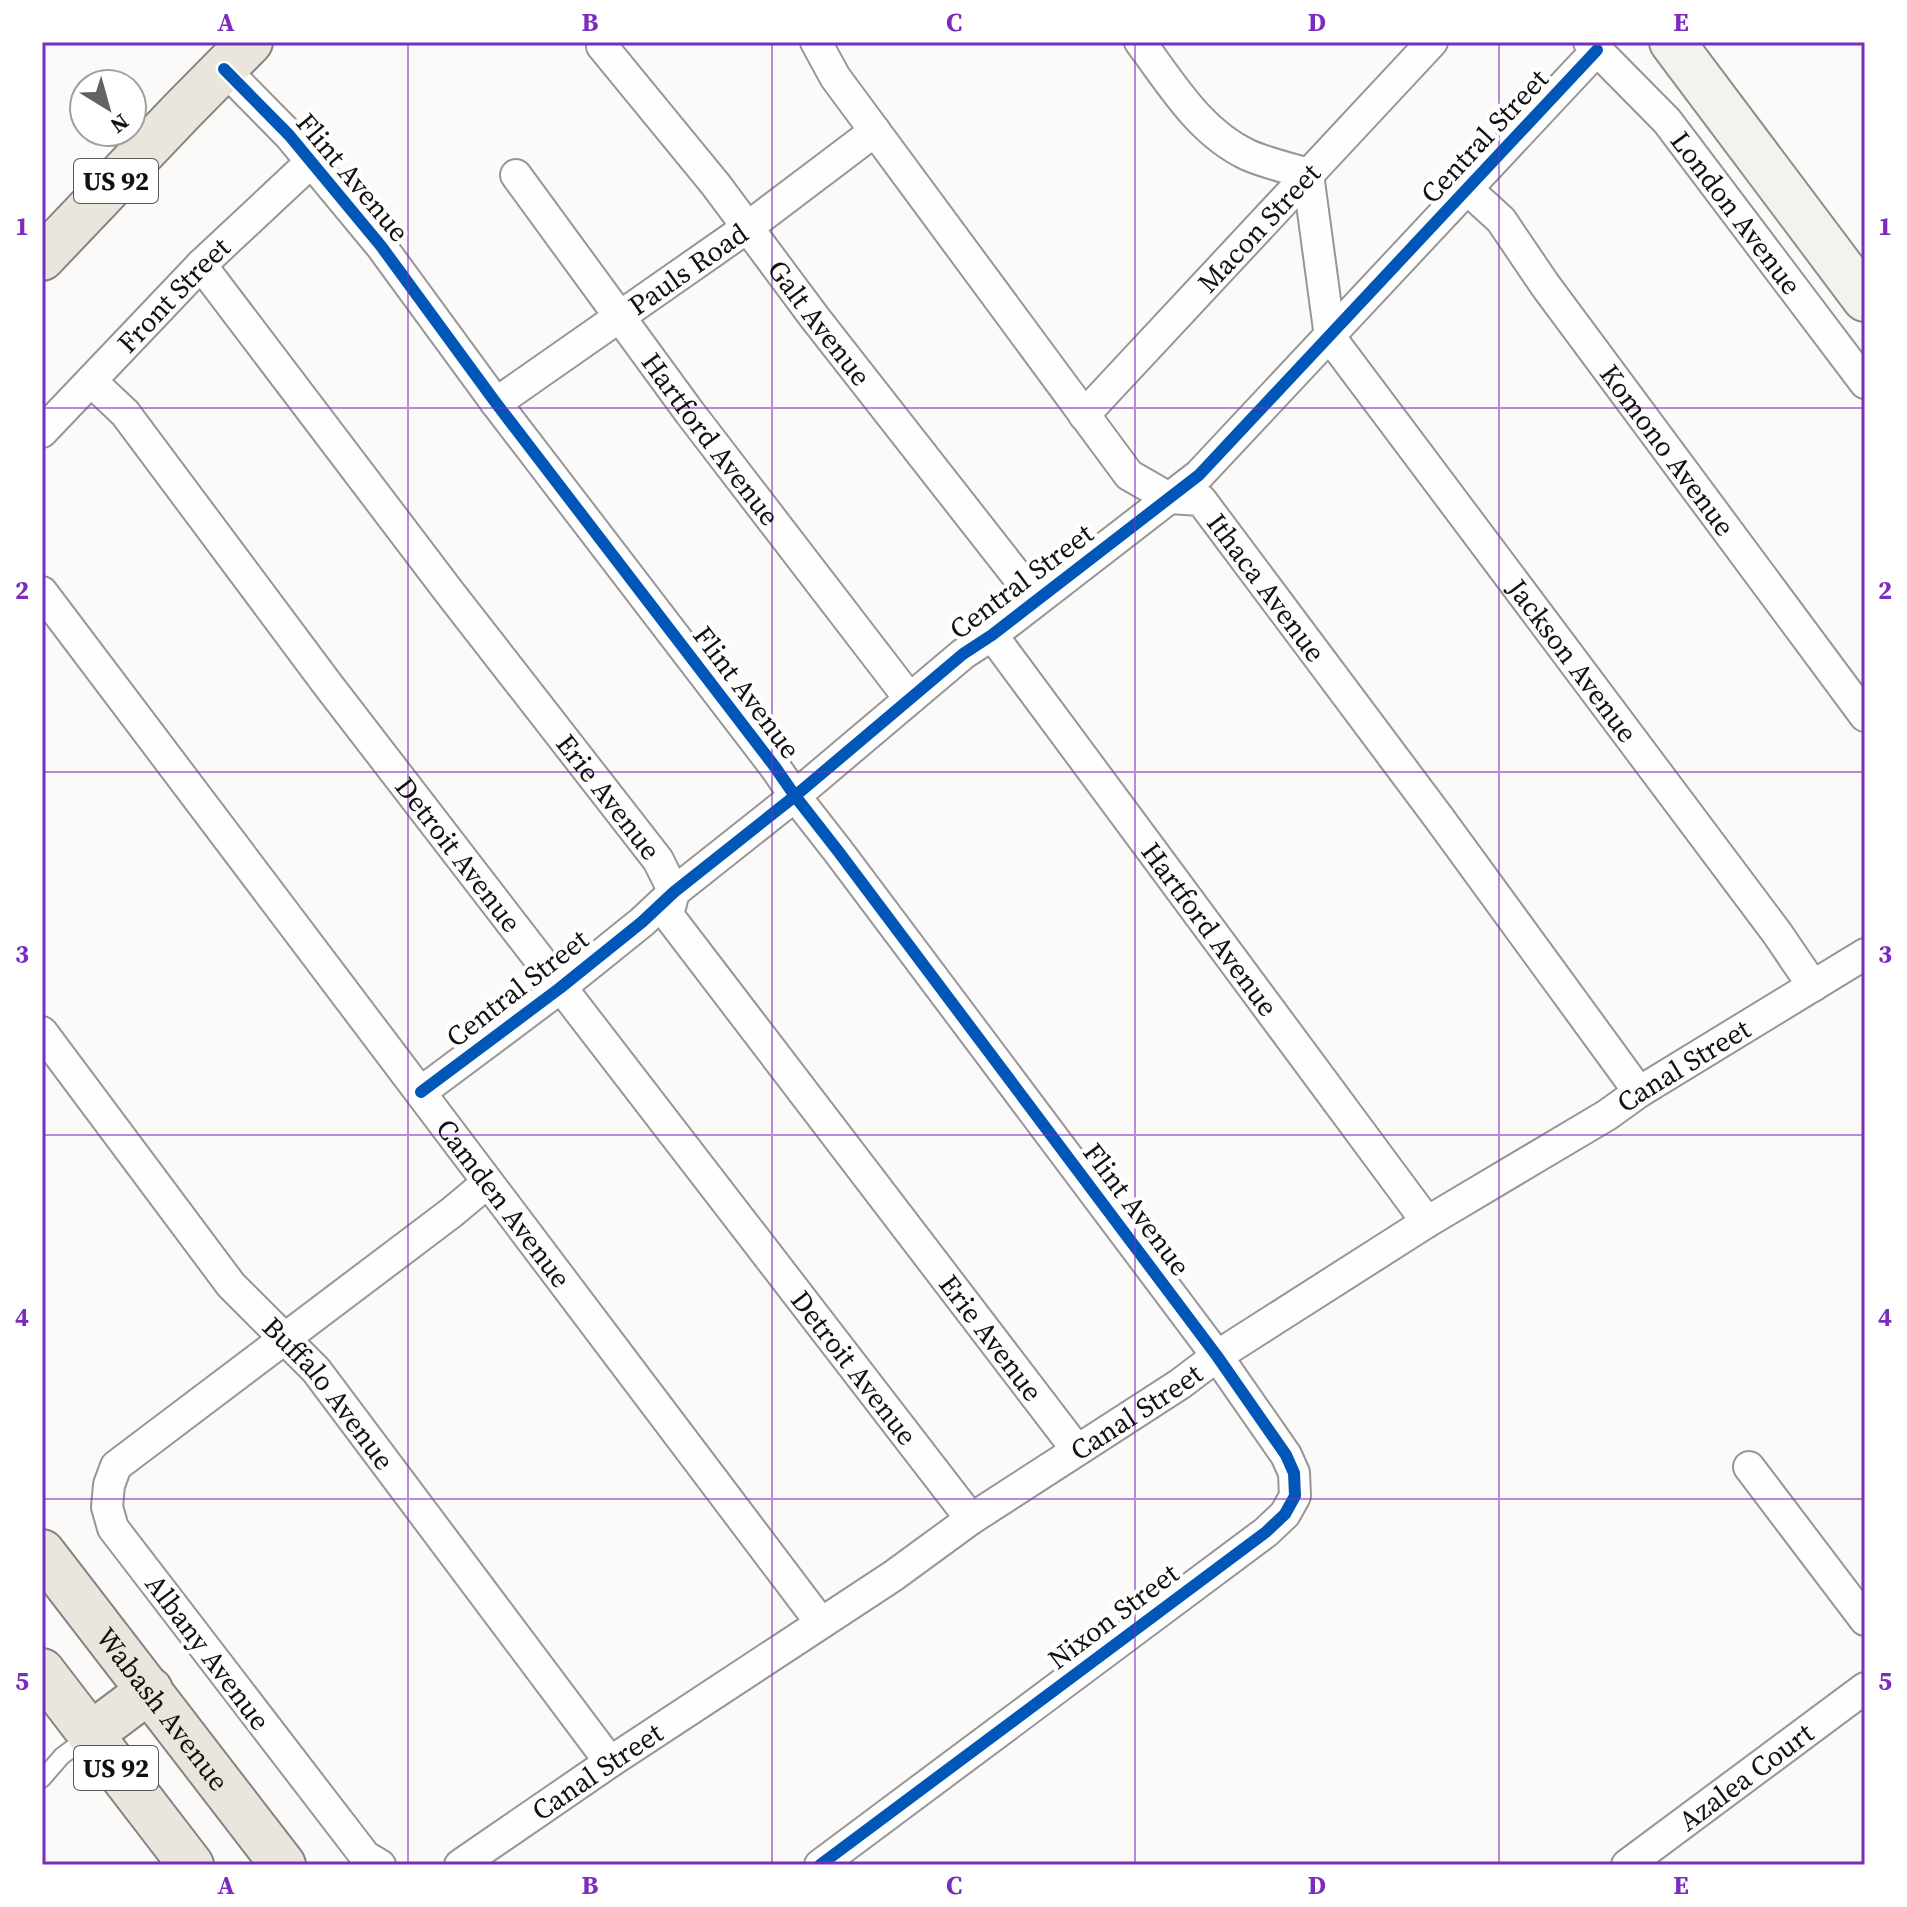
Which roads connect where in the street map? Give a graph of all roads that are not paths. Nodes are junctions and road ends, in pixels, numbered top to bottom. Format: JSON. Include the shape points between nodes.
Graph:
{"nodes":[{"id":1,"x":816,"y":42,"type":"edge"},
{"id":2,"x":1140,"y":42,"type":"edge"},
{"id":3,"x":1432,"y":42,"type":"edge"},
{"id":4,"x":1672,"y":42,"type":"edge"},
{"id":5,"x":602,"y":46,"type":"dead end"},
{"id":6,"x":1593,"y":46,"type":"edge"},
{"id":7,"x":237,"y":56,"type":"edge"},
{"id":8,"x":875,"y":131,"type":"junction"},
{"id":9,"x":311,"y":162,"type":"junction"},
{"id":10,"x":1308,"y":174,"type":"junction"},
{"id":11,"x":516,"y":175,"type":"dead end"},
{"id":12,"x":1467,"y":189,"type":"junction"},
{"id":13,"x":748,"y":227,"type":"junction"},
{"id":14,"x":42,"y":258,"type":"edge"},
{"id":15,"x":201,"y":265,"type":"junction"},
{"id":16,"x":1865,"y":299,"type":"edge"},
{"id":17,"x":619,"y":315,"type":"junction"},
{"id":18,"x":1330,"y":337,"type":"junction"},
{"id":19,"x":91,"y":381,"type":"junction"},
{"id":20,"x":1865,"y":383,"type":"edge"},
{"id":21,"x":496,"y":403,"type":"junction"},
{"id":22,"x":1084,"y":415,"type":"junction"},
{"id":23,"x":42,"y":432,"type":"edge"},
{"id":24,"x":1169,"y":498,"type":"junction"},
{"id":25,"x":42,"y":592,"type":"edge"},
{"id":26,"x":1036,"y":600,"type":"junction"},
{"id":27,"x":992,"y":635,"type":"junction"},
{"id":28,"x":909,"y":698,"type":"junction"},
{"id":29,"x":1865,"y":716,"type":"edge"},
{"id":30,"x":795,"y":796,"type":"junction"},
{"id":31,"x":674,"y":892,"type":"junction"},
{"id":32,"x":1865,"y":954,"type":"edge"},
{"id":33,"x":1813,"y":986,"type":"junction"},
{"id":34,"x":560,"y":988,"type":"junction"},
{"id":35,"x":42,"y":1032,"type":"edge"},
{"id":36,"x":421,"y":1092,"type":"junction"},
{"id":37,"x":1639,"y":1092,"type":"junction"},
{"id":38,"x":487,"y":1183,"type":"junction"},
{"id":39,"x":1427,"y":1222,"type":"junction"},
{"id":40,"x":286,"y":1338,"type":"junction"},
{"id":41,"x":1217,"y":1356,"type":"junction"},
{"id":42,"x":1077,"y":1450,"type":"junction"},
{"id":43,"x":1749,"y":1467,"type":"dead end"},
{"id":44,"x":971,"y":1519,"type":"junction"},
{"id":45,"x":42,"y":1552,"type":"edge"},
{"id":46,"x":1865,"y":1620,"type":"edge"},
{"id":47,"x":821,"y":1623,"type":"junction"},
{"id":48,"x":42,"y":1671,"type":"edge"},
{"id":49,"x":1865,"y":1688,"type":"edge"},
{"id":50,"x":150,"y":1690,"type":"junction"},
{"id":51,"x":90,"y":1735,"type":"junction"},
{"id":52,"x":610,"y":1762,"type":"junction"},
{"id":53,"x":42,"y":1779,"type":"edge"},
{"id":54,"x":191,"y":1865,"type":"edge"},
{"id":55,"x":283,"y":1865,"type":"edge"},
{"id":56,"x":380,"y":1865,"type":"edge"},
{"id":57,"x":460,"y":1865,"type":"edge"},
{"id":58,"x":820,"y":1865,"type":"edge"},
{"id":59,"x":1627,"y":1865,"type":"edge"}],
"edges":[{"from":1,"to":8,"type":"street","name":"Ithaca Avenue"},
{"from":2,"to":10,"type":"street","via":[[1196,117],[1217,136],[1248,155]]},
{"from":3,"to":10,"type":"street","name":"Macon Street"},
{"from":4,"to":16,"type":"street"},
{"from":5,"to":13,"type":"street","name":"Galt Avenue"},
{"from":6,"to":12,"type":"street","name":"Central Street"},
{"from":6,"to":20,"type":"street","name":"London Avenue","via":[[1667,121]]},
{"from":7,"to":9,"type":"street","name":"Flint Avenue"},
{"from":7,"to":14,"type":"main road","number":"US 92"},
{"from":8,"to":13,"type":"street","name":"Pauls Road"},
{"from":8,"to":22,"type":"street","name":"Ithaca Avenue"},
{"from":9,"to":15,"type":"street","name":"Front Street"},
{"from":9,"to":21,"type":"street","name":"Flint Avenue","via":[[381,246]]},
{"from":10,"to":18,"type":"street"},
{"from":10,"to":22,"type":"street","name":"Macon Street"},
{"from":11,"to":17,"type":"street","name":"Hartford Avenue"},
{"from":12,"to":18,"type":"street","name":"Central Street"},
{"from":12,"to":29,"type":"street","name":"Komono Avenue","via":[[1501,220]]},
{"from":13,"to":17,"type":"street","name":"Pauls Road"},
{"from":13,"to":26,"type":"street","name":"Galt Avenue"},
{"from":15,"to":19,"type":"street","name":"Front Street"},
{"from":15,"to":31,"type":"street","name":"Erie Avenue","via":[[658,860]]},
{"from":17,"to":21,"type":"street","name":"Pauls Road"},
{"from":17,"to":28,"type":"street","name":"Hartford Avenue"},
{"from":18,"to":24,"type":"street","name":"Central Street","via":[[1199,475]]},
{"from":18,"to":33,"type":"street","name":"Jackson Avenue"},
{"from":19,"to":23,"type":"street","name":"Front Street"},
{"from":19,"to":34,"type":"street","name":"Detroit Avenue","via":[[125,413]]},
{"from":21,"to":30,"type":"street","name":"Flint Avenue"},
{"from":22,"to":24,"type":"street","name":"Ithaca Avenue","via":[[1129,475]]},
{"from":24,"to":26,"type":"street","name":"Central Street"},
{"from":24,"to":37,"type":"street","name":"Ithaca Avenue","via":[[1201,500]]},
{"from":25,"to":36,"type":"street","name":"Camden Avenue"},
{"from":26,"to":27,"type":"street","name":"Central Street"},
{"from":27,"to":28,"type":"street","name":"Central Street"},
{"from":27,"to":39,"type":"street","name":"Hartford Avenue"},
{"from":28,"to":30,"type":"street","name":"Central Street"},
{"from":30,"to":31,"type":"street","name":"Central Street"},
{"from":30,"to":41,"type":"street","name":"Flint Avenue"},
{"from":31,"to":34,"type":"street","name":"Central Street"},
{"from":31,"to":42,"type":"street","name":"Erie Avenue","via":[[668,915]]},
{"from":32,"to":33,"type":"street","name":"Canal Street"},
{"from":33,"to":37,"type":"street","name":"Canal Street"},
{"from":34,"to":36,"type":"street","name":"Central Street"},
{"from":34,"to":44,"type":"street","name":"Detroit Avenue"},
{"from":35,"to":40,"type":"street","name":"Buffalo Avenue","via":[[231,1285]]},
{"from":36,"to":38,"type":"street","name":"Camden Avenue"},
{"from":37,"to":39,"type":"street","name":"Canal Street"},
{"from":38,"to":40,"type":"street"},
{"from":38,"to":47,"type":"street","name":"Camden Avenue"},
{"from":39,"to":41,"type":"street","name":"Canal Street"},
{"from":40,"to":52,"type":"street","name":"Buffalo Avenue","via":[[316,1370]]},
{"from":40,"to":56,"type":"street","name":"Albany Avenue","via":[[116,1466],[107,1507],[113,1528],[365,1856]]},
{"from":41,"to":42,"type":"street","name":"Canal Street"},
{"from":41,"to":58,"type":"street","name":"Nixon Street","via":[[1294,1473],[1295,1496],[1285,1514]]},
{"from":42,"to":44,"type":"street","name":"Canal Street"},
{"from":43,"to":46,"type":"street"},
{"from":44,"to":47,"type":"street","name":"Canal Street"},
{"from":45,"to":50,"type":"main road","name":"Wabash Avenue","number":"US 92"},
{"from":47,"to":52,"type":"street","name":"Canal Street"},
{"from":48,"to":51,"type":"main road","number":"US 92"},
{"from":49,"to":59,"type":"street","name":"Azalea Court"},
{"from":50,"to":51,"type":"main road"},
{"from":50,"to":55,"type":"main road","name":"Wabash Avenue","number":"US 92"},
{"from":51,"to":53,"type":"lane"},
{"from":51,"to":54,"type":"main road","number":"US 92"},
{"from":52,"to":57,"type":"street","name":"Canal Street"}]}
